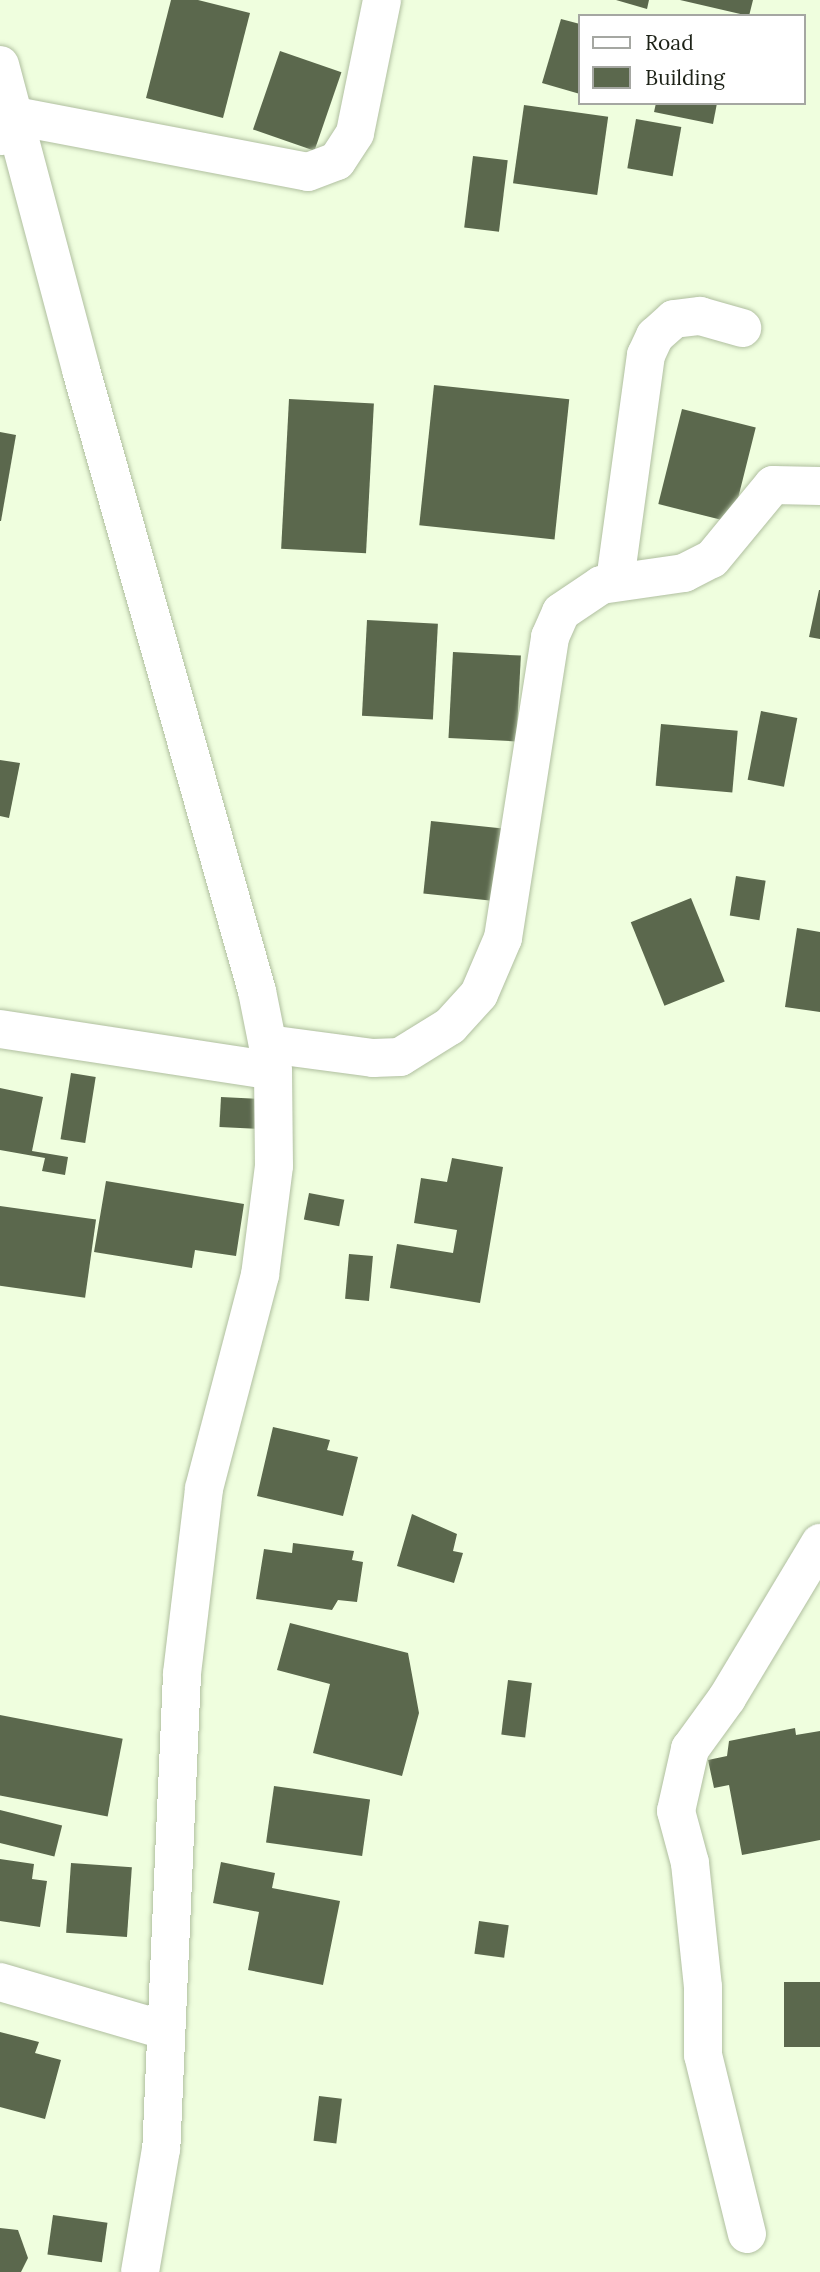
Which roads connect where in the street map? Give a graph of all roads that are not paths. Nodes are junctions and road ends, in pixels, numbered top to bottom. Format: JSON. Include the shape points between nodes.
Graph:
{"nodes":[{"id":1,"x":382,"y":0,"type":"edge"},
{"id":2,"x":0,"y":65,"type":"edge"},
{"id":3,"x":8,"y":127,"type":"edge"},
{"id":4,"x":742,"y":328,"type":"dead end"},
{"id":5,"x":820,"y":486,"type":"edge"},
{"id":6,"x":615,"y":581,"type":"junction"},
{"id":7,"x":0,"y":1030,"type":"edge"},
{"id":8,"x":270,"y":1057,"type":"junction"},
{"id":9,"x":820,"y":1543,"type":"edge"},
{"id":10,"x":0,"y":1982,"type":"edge"},
{"id":11,"x":164,"y":2030,"type":"junction"},
{"id":12,"x":747,"y":2234,"type":"dead end"},
{"id":13,"x":140,"y":2272,"type":"edge"}],
"edges":[{"from":1,"to":3,"type":"street","via":[[355,134],[337,161],[308,172]]},
{"from":2,"to":3,"type":"street"},
{"from":3,"to":8,"type":"street","via":[[257,991]]},
{"from":4,"to":6,"type":"street","via":[[700,316],[674,319],[655,336],[646,355]]},
{"from":5,"to":6,"type":"street","via":[[773,485],[712,559],[684,573]]},
{"from":6,"to":8,"type":"street","via":[[579,596],[561,612],[550,637],[503,938],[479,994],[450,1026],[400,1057]]},
{"from":7,"to":8,"type":"street"},
{"from":8,"to":11,"type":"street","via":[[274,1166],[260,1275],[204,1489],[182,1674]]},
{"from":9,"to":12,"type":"street","via":[[727,1698],[690,1749],[676,1811],[690,1863],[703,1987],[703,2055]]},
{"from":10,"to":11,"type":"street"},
{"from":11,"to":13,"type":"street","via":[[161,2149]]}]}
